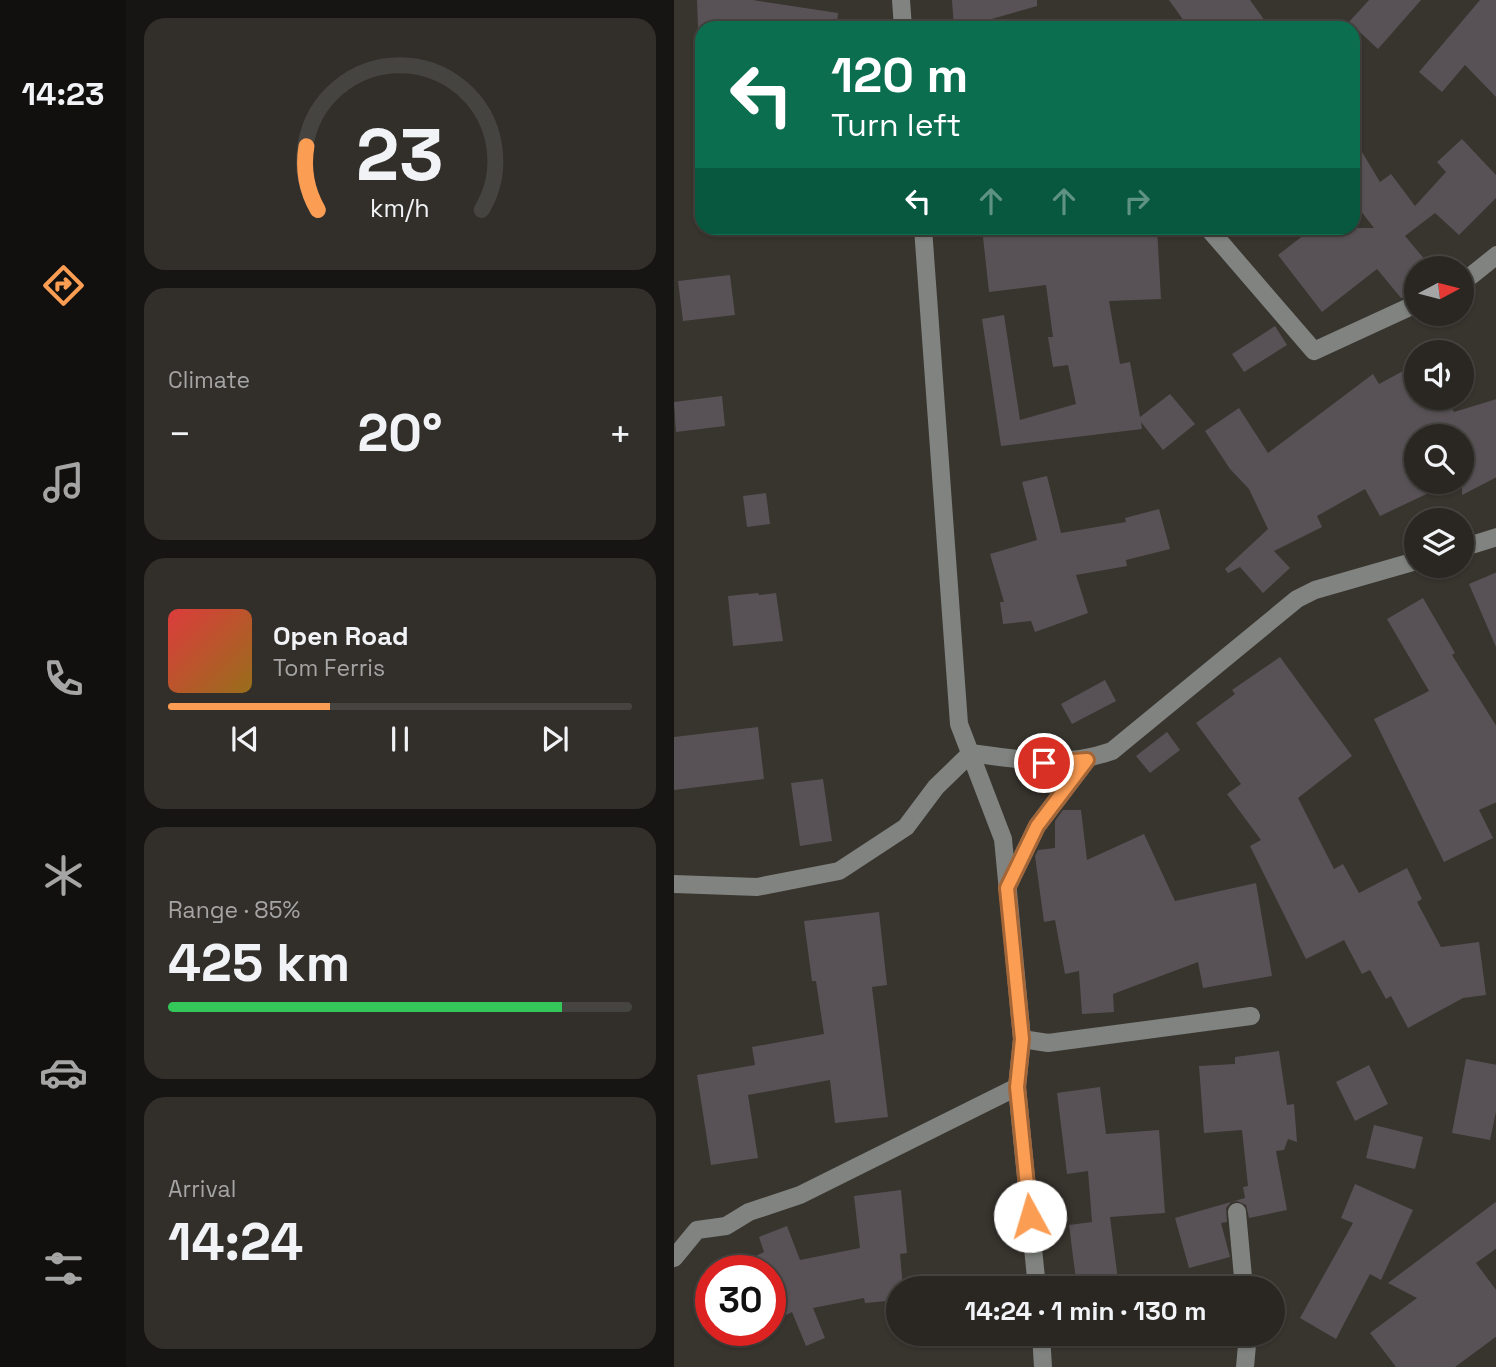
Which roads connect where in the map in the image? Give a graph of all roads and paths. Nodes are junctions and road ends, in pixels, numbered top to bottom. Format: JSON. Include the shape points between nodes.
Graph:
{"nodes":[{"id":1,"x":901,"y":0,"type":"edge"},
{"id":2,"x":902,"y":21,"type":"edge"},
{"id":3,"x":924,"y":235,"type":"edge"},
{"id":4,"x":1214,"y":235,"type":"edge"},
{"id":5,"x":1496,"y":255,"type":"edge"},
{"id":6,"x":1474,"y":273,"type":"edge"},
{"id":7,"x":1404,"y":310,"type":"edge"},
{"id":8,"x":1496,"y":537,"type":"edge"},
{"id":9,"x":1474,"y":544,"type":"edge"},
{"id":10,"x":1404,"y":564,"type":"edge"},
{"id":11,"x":971,"y":753,"type":"junction"},
{"id":12,"x":1087,"y":760,"type":"junction"},
{"id":13,"x":674,"y":884,"type":"edge"},
{"id":14,"x":1007,"y":888,"type":"junction"},
{"id":15,"x":1251,"y":1016,"type":"dead end"},
{"id":16,"x":1022,"y":1039,"type":"junction"},
{"id":17,"x":1017,"y":1087,"type":"junction"},
{"id":18,"x":1237,"y":1212,"type":"dead end"},
{"id":19,"x":674,"y":1258,"type":"edge"},
{"id":20,"x":1036,"y":1276,"type":"edge"},
{"id":21,"x":1243,"y":1276,"type":"edge"},
{"id":22,"x":1042,"y":1346,"type":"edge"},
{"id":23,"x":1248,"y":1346,"type":"edge"},
{"id":24,"x":1043,"y":1367,"type":"edge"},
{"id":25,"x":1245,"y":1367,"type":"edge"}],
"edges":[{"from":1,"to":2,"type":"street"},
{"from":3,"to":11,"type":"street","via":[[959,724]]},
{"from":4,"to":7,"type":"street","via":[[1314,351]]},
{"from":5,"to":6,"type":"street"},
{"from":8,"to":9,"type":"street"},
{"from":10,"to":12,"type":"street","via":[[1297,599],[1153,720],[1112,751]]},
{"from":11,"to":12,"type":"street","via":[[1044,763]]},
{"from":11,"to":13,"type":"street","via":[[906,827],[839,871],[757,887]]},
{"from":11,"to":14,"type":"street","via":[[1003,839]]},
{"from":12,"to":14,"type":"street","via":[[1037,826]]},
{"from":14,"to":16,"type":"street"},
{"from":15,"to":16,"type":"street","via":[[1048,1043]]},
{"from":16,"to":17,"type":"street"},
{"from":17,"to":19,"type":"street","via":[[801,1195],[749,1212],[726,1226],[697,1230]]},
{"from":17,"to":20,"type":"street"},
{"from":18,"to":21,"type":"street"},
{"from":22,"to":24,"type":"street"},
{"from":23,"to":25,"type":"street"}]}
